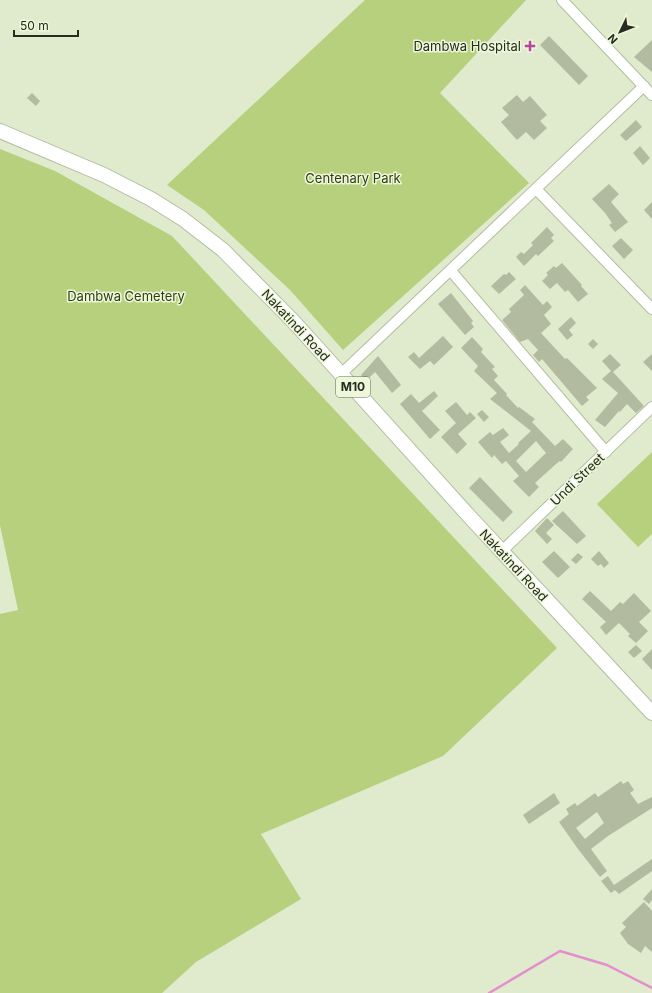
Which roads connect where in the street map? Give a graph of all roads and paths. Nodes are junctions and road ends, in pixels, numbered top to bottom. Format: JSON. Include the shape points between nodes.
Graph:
{"nodes":[{"id":1,"x":562,"y":0,"type":"edge"},
{"id":2,"x":644,"y":86,"type":"junction"},
{"id":3,"x":652,"y":95,"type":"edge"},
{"id":4,"x":0,"y":131,"type":"edge"},
{"id":5,"x":536,"y":188,"type":"junction"},
{"id":6,"x":450,"y":271,"type":"junction"},
{"id":7,"x":652,"y":309,"type":"edge"},
{"id":8,"x":341,"y":374,"type":"junction"},
{"id":9,"x":652,"y":407,"type":"edge"},
{"id":10,"x":606,"y":452,"type":"junction"},
{"id":11,"x":502,"y":552,"type":"junction"},
{"id":12,"x":652,"y":713,"type":"edge"}],
"edges":[{"from":1,"to":2,"type":"street"},
{"from":2,"to":3,"type":"street"},
{"from":2,"to":5,"type":"street"},
{"from":4,"to":8,"type":"highway","name":"Nakatindi Road","number":"M10","via":[[104,175],[183,219],[223,250]]},
{"from":5,"to":6,"type":"street"},
{"from":5,"to":7,"type":"street"},
{"from":6,"to":8,"type":"street"},
{"from":6,"to":10,"type":"street"},
{"from":8,"to":11,"type":"highway","name":"Nakatindi Road","number":"M10"},
{"from":9,"to":10,"type":"street","name":"Undi Street"},
{"from":10,"to":11,"type":"street","name":"Undi Street"},
{"from":11,"to":12,"type":"highway","name":"Nakatindi Road","number":"M10"}]}
